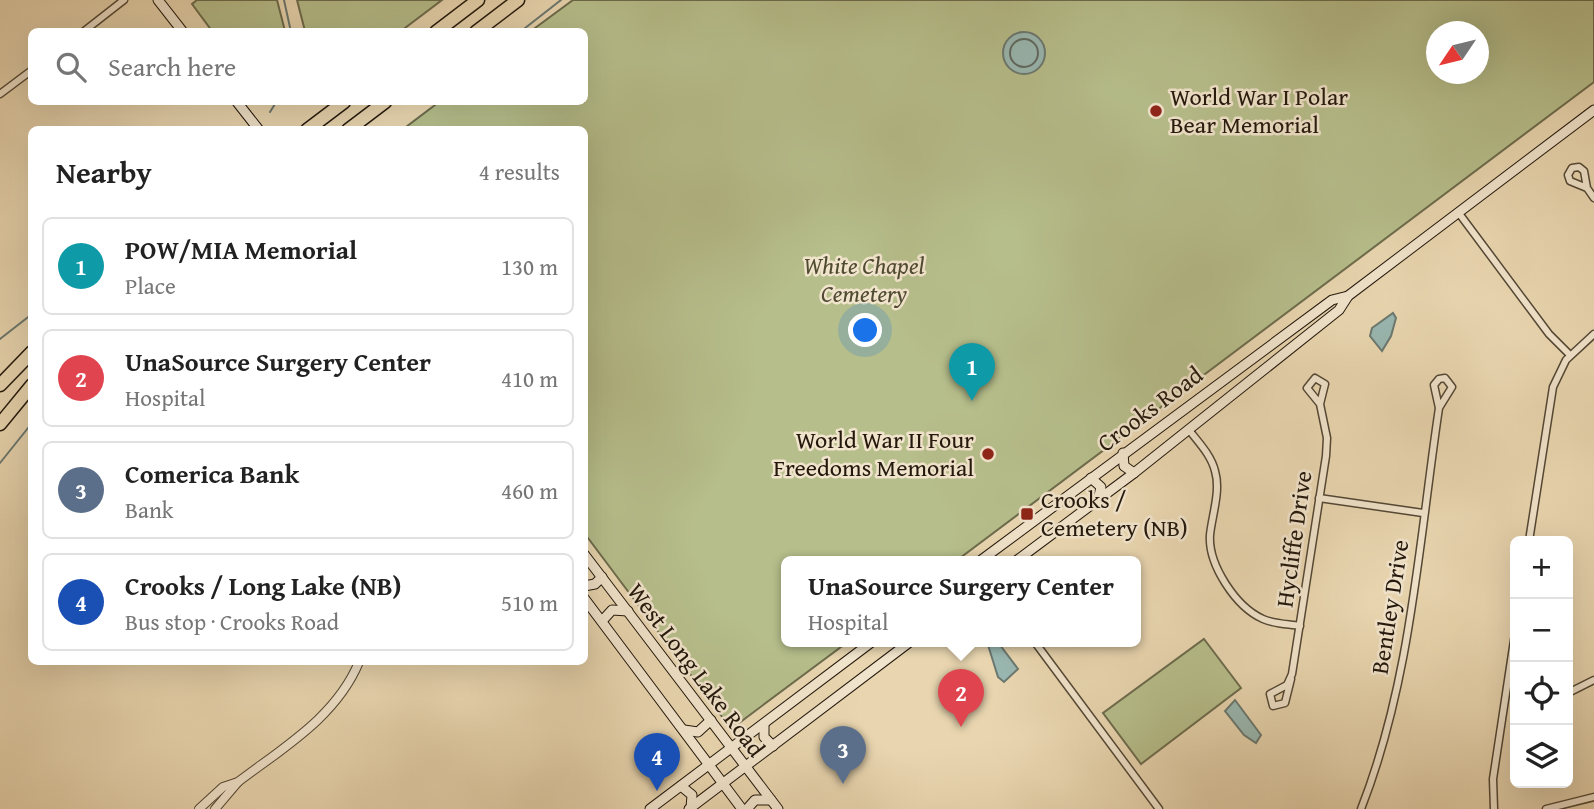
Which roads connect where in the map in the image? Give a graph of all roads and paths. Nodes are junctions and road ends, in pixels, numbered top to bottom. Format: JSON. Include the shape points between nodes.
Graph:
{"nodes":[{"id":1,"x":124,"y":0,"type":"edge"},
{"id":2,"x":158,"y":0,"type":"edge"},
{"id":3,"x":478,"y":0,"type":"edge"},
{"id":4,"x":518,"y":0,"type":"edge"},
{"id":5,"x":88,"y":28,"type":"edge"},
{"id":6,"x":181,"y":28,"type":"edge"},
{"id":7,"x":441,"y":28,"type":"edge"},
{"id":8,"x":481,"y":28,"type":"edge"},
{"id":9,"x":28,"y":73,"type":"edge"},
{"id":10,"x":0,"y":93,"type":"edge"},
{"id":11,"x":239,"y":105,"type":"edge"},
{"id":12,"x":340,"y":105,"type":"edge"},
{"id":13,"x":381,"y":105,"type":"edge"},
{"id":14,"x":1594,"y":110,"type":"edge"},
{"id":15,"x":256,"y":126,"type":"edge"},
{"id":16,"x":312,"y":126,"type":"edge"},
{"id":17,"x":353,"y":126,"type":"edge"},
{"id":18,"x":1587,"y":188,"type":"dead end"},
{"id":19,"x":1594,"y":198,"type":"edge"},
{"id":20,"x":1458,"y":212,"type":"junction"},
{"id":21,"x":1348,"y":296,"type":"junction"},
{"id":22,"x":1594,"y":334,"type":"edge"},
{"id":23,"x":1570,"y":355,"type":"junction"},
{"id":24,"x":28,"y":356,"type":"edge"},
{"id":25,"x":1233,"y":372,"type":"junction"},
{"id":26,"x":0,"y":385,"type":"edge"},
{"id":27,"x":28,"y":390,"type":"edge"},
{"id":28,"x":1239,"y":390,"type":"junction"},
{"id":29,"x":1320,"y":404,"type":"dead end"},
{"id":30,"x":1439,"y":408,"type":"dead end"},
{"id":31,"x":0,"y":424,"type":"edge"},
{"id":32,"x":1189,"y":430,"type":"junction"},
{"id":33,"x":1123,"y":453,"type":"junction"},
{"id":34,"x":1134,"y":473,"type":"junction"},
{"id":35,"x":1091,"y":478,"type":"junction"},
{"id":36,"x":1319,"y":498,"type":"junction"},
{"id":37,"x":1098,"y":500,"type":"junction"},
{"id":38,"x":1423,"y":513,"type":"junction"},
{"id":39,"x":1530,"y":536,"type":"edge"},
{"id":40,"x":986,"y":556,"type":"edge"},
{"id":41,"x":1023,"y":556,"type":"edge"},
{"id":42,"x":588,"y":559,"type":"edge"},
{"id":43,"x":602,"y":577,"type":"junction"},
{"id":44,"x":588,"y":585,"type":"edge"},
{"id":45,"x":588,"y":603,"type":"edge"},
{"id":46,"x":628,"y":611,"type":"junction"},
{"id":47,"x":602,"y":621,"type":"junction"},
{"id":48,"x":1300,"y":626,"type":"junction"},
{"id":49,"x":865,"y":647,"type":"edge"},
{"id":50,"x":903,"y":647,"type":"edge"},
{"id":51,"x":1038,"y":647,"type":"edge"},
{"id":52,"x":358,"y":665,"type":"edge"},
{"id":53,"x":1291,"y":679,"type":"junction"},
{"id":54,"x":1594,"y":680,"type":"edge"},
{"id":55,"x":1573,"y":690,"type":"edge"},
{"id":56,"x":1510,"y":700,"type":"edge"},
{"id":57,"x":711,"y":720,"type":"junction"},
{"id":58,"x":764,"y":724,"type":"junction"},
{"id":59,"x":683,"y":729,"type":"junction"},
{"id":60,"x":773,"y":746,"type":"junction"},
{"id":61,"x":732,"y":748,"type":"junction"},
{"id":62,"x":709,"y":765,"type":"junction"},
{"id":63,"x":746,"y":766,"type":"junction"},
{"id":64,"x":237,"y":782,"type":"junction"},
{"id":65,"x":723,"y":783,"type":"junction"},
{"id":66,"x":681,"y":786,"type":"junction"},
{"id":67,"x":1594,"y":797,"type":"edge"},
{"id":68,"x":771,"y":800,"type":"junction"},
{"id":69,"x":690,"y":808,"type":"edge"},
{"id":70,"x":199,"y":809,"type":"edge"},
{"id":71,"x":215,"y":809,"type":"edge"},
{"id":72,"x":650,"y":809,"type":"edge"},
{"id":73,"x":744,"y":809,"type":"edge"},
{"id":74,"x":778,"y":809,"type":"edge"},
{"id":75,"x":1159,"y":809,"type":"edge"},
{"id":76,"x":1361,"y":809,"type":"edge"},
{"id":77,"x":1494,"y":809,"type":"edge"},
{"id":78,"x":1546,"y":809,"type":"edge"}],
"edges":[{"from":1,"to":5,"type":"street"},
{"from":2,"to":6,"type":"main road"},
{"from":3,"to":7,"type":"highway"},
{"from":4,"to":8,"type":"highway"},
{"from":9,"to":10,"type":"street"},
{"from":11,"to":15,"type":"main road"},
{"from":12,"to":16,"type":"highway"},
{"from":13,"to":17,"type":"highway"},
{"from":14,"to":20,"type":"main road","name":"Crooks Road"},
{"from":18,"to":19,"type":"street"},
{"from":20,"to":21,"type":"main road","name":"Crooks Road"},
{"from":20,"to":23,"type":"street","via":[[1549,334]]},
{"from":21,"to":25,"type":"main road","name":"Crooks Road","via":[[1332,300]]},
{"from":21,"to":28,"type":"main road","name":"Crooks Road","via":[[1339,310]]},
{"from":22,"to":23,"type":"street"},
{"from":23,"to":39,"type":"street","via":[[1553,387]]},
{"from":24,"to":26,"type":"highway"},
{"from":25,"to":28,"type":"main road","via":[[1240,377]]},
{"from":25,"to":33,"type":"main road","name":"Crooks Road"},
{"from":27,"to":31,"type":"highway"},
{"from":28,"to":32,"type":"main road","name":"Crooks Road"},
{"from":29,"to":36,"type":"street","name":"Hycliffe Drive","via":[[1326,438]]},
{"from":30,"to":38,"type":"street","name":"Bentley Drive"},
{"from":32,"to":34,"type":"main road","name":"Crooks Road"},
{"from":32,"to":48,"type":"street","via":[[1216,473],[1210,537],[1216,566],[1250,611],[1266,620]]},
{"from":33,"to":34,"type":"main road","via":[[1124,466]]},
{"from":33,"to":35,"type":"main road","name":"Crooks Road"},
{"from":34,"to":37,"type":"main road","name":"Crooks Road"},
{"from":35,"to":37,"type":"main road","via":[[1101,487]]},
{"from":35,"to":40,"type":"main road","name":"Crooks Road"},
{"from":36,"to":38,"type":"street"},
{"from":36,"to":48,"type":"street","name":"Hycliffe Drive"},
{"from":37,"to":41,"type":"main road","name":"Crooks Road"},
{"from":38,"to":76,"type":"street","name":"Bentley Drive","via":[[1390,722]]},
{"from":42,"to":43,"type":"main road","name":"West Long Lake Road"},
{"from":43,"to":44,"type":"main road"},
{"from":43,"to":46,"type":"main road","name":"West Long Lake Road"},
{"from":45,"to":47,"type":"main road","name":"West Long Lake Road"},
{"from":46,"to":47,"type":"main road","via":[[612,610]]},
{"from":46,"to":57,"type":"main road","name":"West Long Lake Road"},
{"from":47,"to":59,"type":"main road","name":"West Long Lake Road"},
{"from":48,"to":53,"type":"street","name":"Hycliffe Drive"},
{"from":49,"to":58,"type":"main road"},
{"from":50,"to":60,"type":"main road"},
{"from":51,"to":75,"type":"street"},
{"from":52,"to":64,"type":"street","via":[[325,715]]},
{"from":53,"to":53,"type":"street","name":"Hycliffe Drive","via":[[1285,704],[1273,706],[1271,692]]},
{"from":54,"to":55,"type":"street"},
{"from":56,"to":77,"type":"street","via":[[1493,779]]},
{"from":57,"to":59,"type":"main road","via":[[698,732]]},
{"from":57,"to":61,"type":"main road","name":"West Long Lake Road"},
{"from":58,"to":60,"type":"main road","via":[[764,737]]},
{"from":58,"to":61,"type":"main road"},
{"from":59,"to":62,"type":"main road","name":"West Long Lake Road"},
{"from":60,"to":63,"type":"main road"},
{"from":61,"to":62,"type":"main road"},
{"from":61,"to":63,"type":"main road","name":"West Long Lake Road"},
{"from":62,"to":65,"type":"main road","name":"West Long Lake Road"},
{"from":62,"to":66,"type":"main road"},
{"from":63,"to":65,"type":"main road"},
{"from":63,"to":68,"type":"main road","name":"West Long Lake Road"},
{"from":64,"to":70,"type":"street","via":[[223,786]]},
{"from":64,"to":71,"type":"street"},
{"from":65,"to":69,"type":"main road"},
{"from":65,"to":73,"type":"main road","name":"West Long Lake Road"},
{"from":66,"to":69,"type":"main road","via":[[692,796]]},
{"from":66,"to":72,"type":"main road"},
{"from":67,"to":78,"type":"street"},
{"from":68,"to":73,"type":"main road","via":[[755,800]]},
{"from":68,"to":74,"type":"main road","name":"West Long Lake Road"}]}
